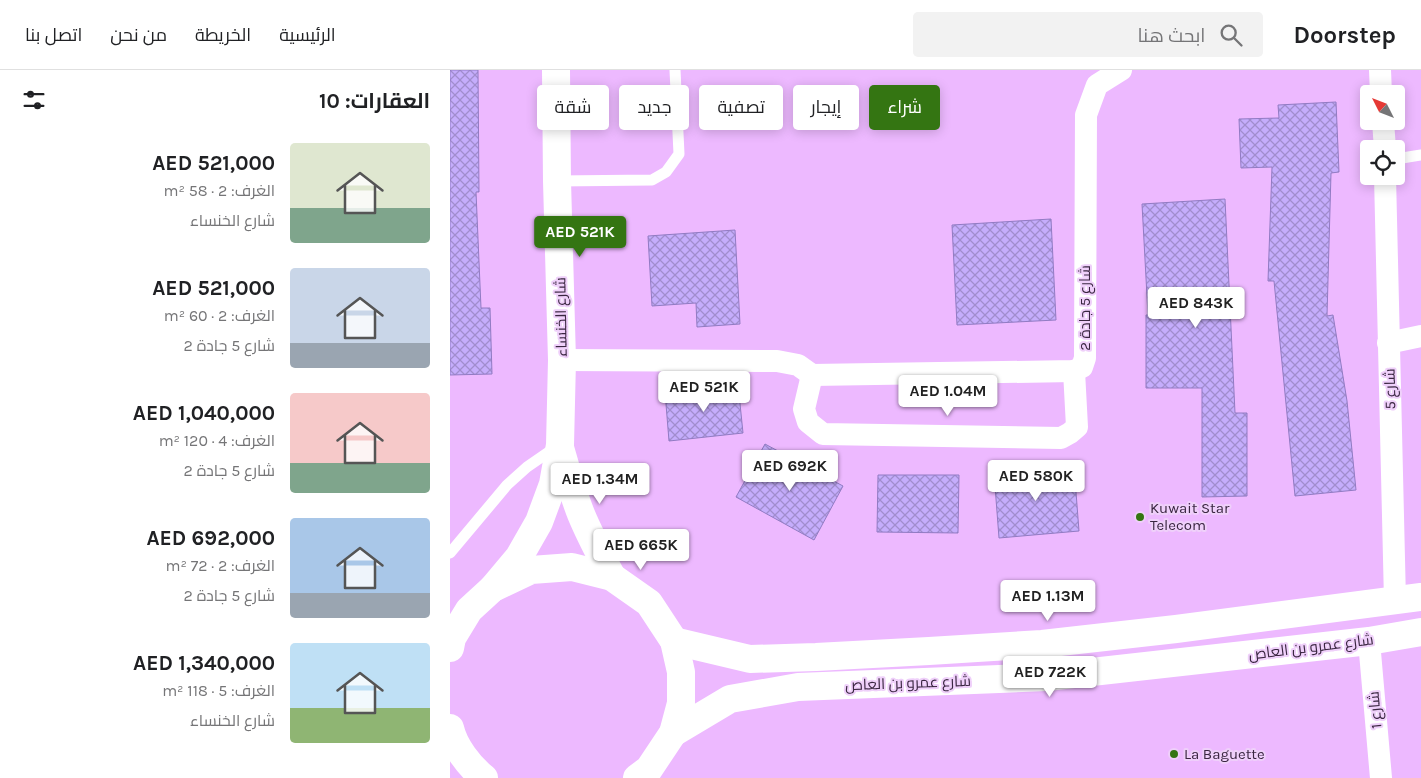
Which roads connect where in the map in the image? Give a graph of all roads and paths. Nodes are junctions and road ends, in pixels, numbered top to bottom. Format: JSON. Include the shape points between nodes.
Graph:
{"nodes":[{"id":1,"x":556,"y":70,"type":"edge"},
{"id":2,"x":675,"y":70,"type":"edge"},
{"id":3,"x":1121,"y":70,"type":"edge"},
{"id":4,"x":1380,"y":70,"type":"edge"},
{"id":5,"x":1381,"y":85,"type":"edge"},
{"id":6,"x":1421,"y":155,"type":"edge"},
{"id":7,"x":1405,"y":158,"type":"edge"},
{"id":8,"x":557,"y":181,"type":"junction"},
{"id":9,"x":1386,"y":185,"type":"edge"},
{"id":10,"x":1421,"y":336,"type":"edge"},
{"id":11,"x":1388,"y":342,"type":"junction"},
{"id":12,"x":562,"y":360,"type":"junction"},
{"id":13,"x":1074,"y":371,"type":"junction"},
{"id":14,"x":812,"y":375,"type":"junction"},
{"id":15,"x":560,"y":445,"type":"junction"},
{"id":16,"x":450,"y":553,"type":"edge"},
{"id":17,"x":612,"y":577,"type":"junction"},
{"id":18,"x":494,"y":588,"type":"junction"},
{"id":19,"x":1408,"y":599,"type":"edge"},
{"id":20,"x":1421,"y":632,"type":"edge"},
{"id":21,"x":674,"y":641,"type":"junction"},
{"id":22,"x":1369,"y":641,"type":"junction"},
{"id":23,"x":451,"y":642,"type":"edge"},
{"id":24,"x":451,"y":732,"type":"edge"},
{"id":25,"x":673,"y":733,"type":"junction"},
{"id":26,"x":484,"y":778,"type":"edge"},
{"id":27,"x":637,"y":778,"type":"edge"},
{"id":28,"x":1381,"y":778,"type":"edge"}],
"edges":[{"from":1,"to":8,"type":"main road","name":"شارع الخنساء"},
{"from":2,"to":8,"type":"lane","via":[[679,154],[666,172],[652,180]]},
{"from":3,"to":13,"type":"street","name":"شارع 5 جادة 2","via":[[1097,85],[1086,115],[1085,358],[1082,367]]},
{"from":4,"to":5,"type":"street"},
{"from":6,"to":7,"type":"lane"},
{"from":8,"to":12,"type":"main road","name":"شارع الخنساء"},
{"from":9,"to":11,"type":"street","name":"شارع 5"},
{"from":10,"to":11,"type":"street"},
{"from":11,"to":19,"type":"street","name":"شارع 5"},
{"from":12,"to":14,"type":"street","name":"شارع 5 جادة 2","via":[[777,361],[798,365]]},
{"from":12,"to":15,"type":"main road","name":"شارع الخنساء"},
{"from":13,"to":14,"type":"street","name":"شارع 5 جادة 2"},
{"from":13,"to":14,"type":"street","via":[[1077,427],[1061,438],[823,434],[808,422],[804,409]]},
{"from":15,"to":16,"type":"lane","via":[[507,485]]},
{"from":15,"to":17,"type":"main road","name":"شارع الخنساء","via":[[580,513]]},
{"from":15,"to":18,"type":"main road","name":"شارع الخنساء","via":[[553,484],[539,522],[520,557]]},
{"from":17,"to":18,"type":"main road","via":[[572,567],[531,570]]},
{"from":17,"to":21,"type":"main road","via":[[649,603]]},
{"from":18,"to":23,"type":"main road","via":[[469,610]]},
{"from":19,"to":21,"type":"main road","name":"شارع عمرو بن العاص","via":[[1042,644],[929,652],[750,659]]},
{"from":20,"to":22,"type":"main road","name":"شارع عمرو بن العاص"},
{"from":21,"to":25,"type":"main road","via":[[681,672],[681,703]]},
{"from":22,"to":25,"type":"main road","name":"شارع عمرو بن العاص","via":[[1047,678],[798,688],[730,699]]},
{"from":22,"to":28,"type":"street","name":"شارع 1"},
{"from":24,"to":26,"type":"main road","via":[[464,757]]},
{"from":25,"to":27,"type":"main road","via":[[649,769]]}]}
